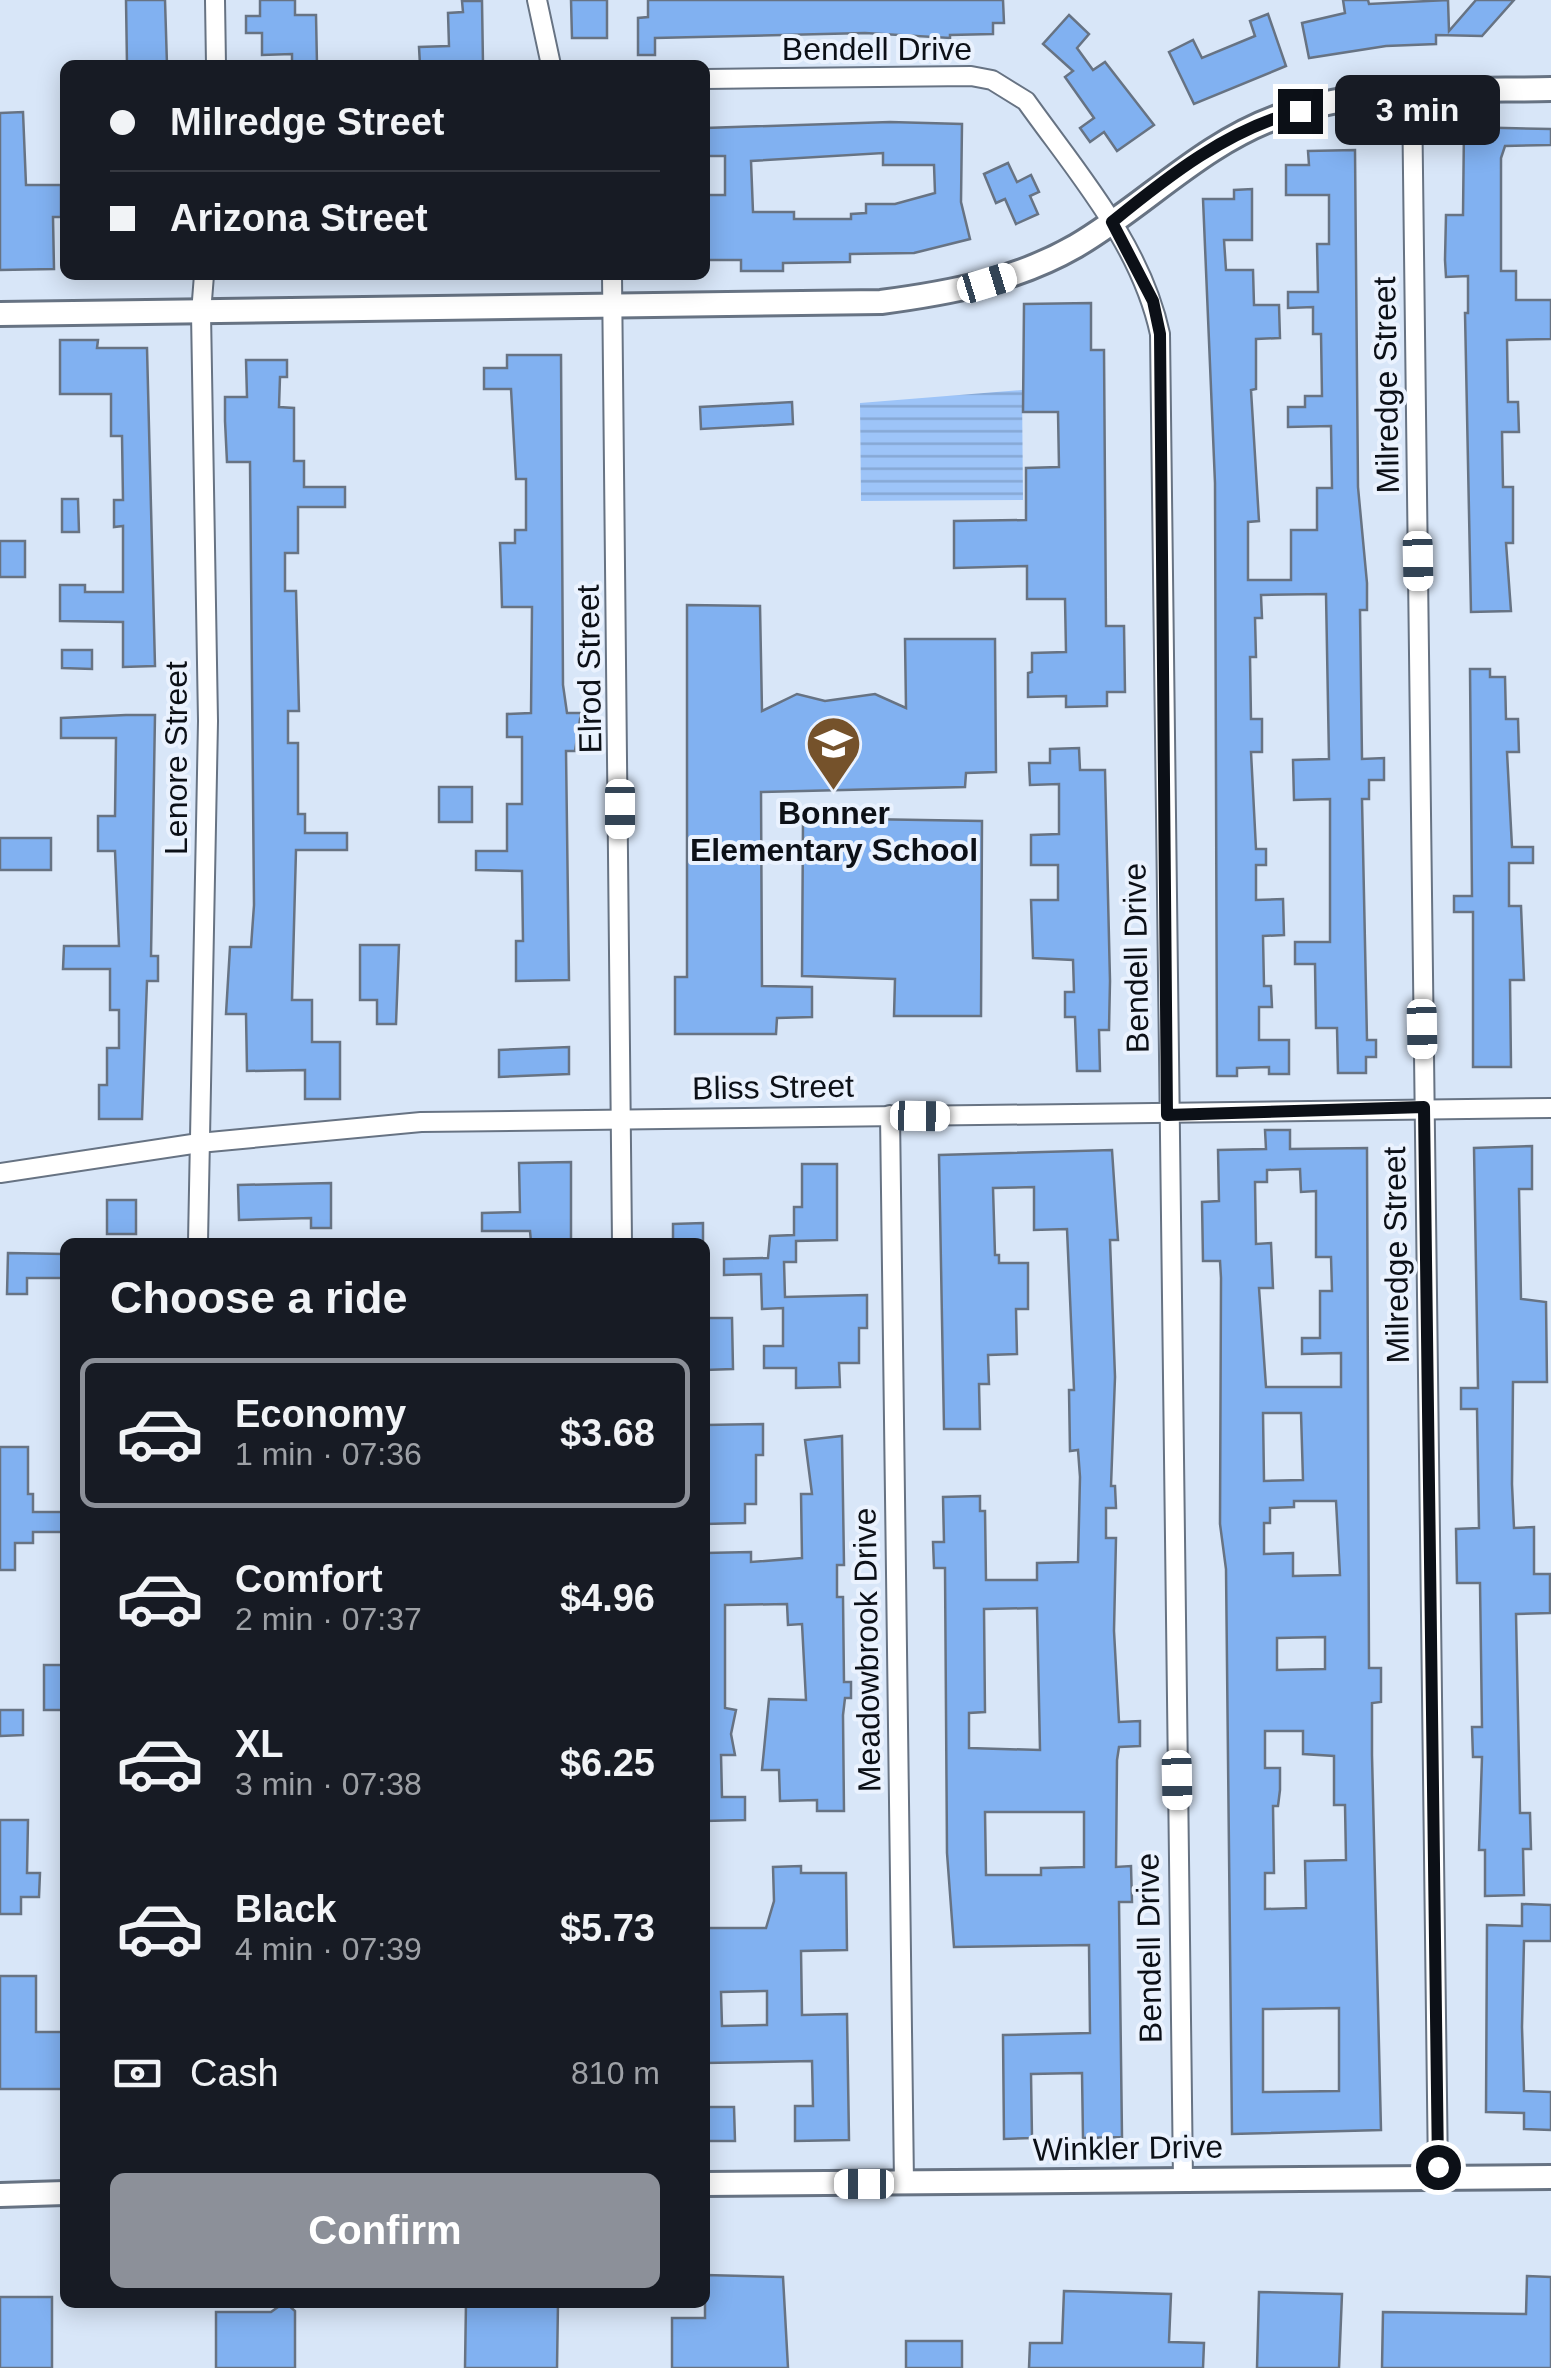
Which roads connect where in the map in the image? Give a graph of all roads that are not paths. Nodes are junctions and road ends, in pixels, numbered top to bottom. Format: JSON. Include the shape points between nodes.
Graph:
{"nodes":[{"id":1,"x":215,"y":0,"type":"edge"},
{"id":2,"x":538,"y":0,"type":"edge"},
{"id":3,"x":216,"y":60,"type":"edge"},
{"id":4,"x":550,"y":60,"type":"edge"},
{"id":5,"x":710,"y":80,"type":"edge"},
{"id":6,"x":1551,"y":89,"type":"edge"},
{"id":7,"x":1412,"y":92,"type":"junction"},
{"id":8,"x":1112,"y":222,"type":"junction"},
{"id":9,"x":204,"y":280,"type":"edge"},
{"id":10,"x":612,"y":280,"type":"edge"},
{"id":11,"x":615,"y":305,"type":"junction"},
{"id":12,"x":201,"y":313,"type":"junction"},
{"id":13,"x":0,"y":314,"type":"edge"},
{"id":14,"x":1424,"y":1107,"type":"junction"},
{"id":15,"x":1551,"y":1108,"type":"edge"},
{"id":16,"x":890,"y":1115,"type":"junction"},
{"id":17,"x":1167,"y":1115,"type":"junction"},
{"id":18,"x":621,"y":1121,"type":"junction"},
{"id":19,"x":200,"y":1143,"type":"junction"},
{"id":20,"x":0,"y":1173,"type":"edge"},
{"id":21,"x":198,"y":1238,"type":"edge"},
{"id":22,"x":622,"y":1238,"type":"edge"},
{"id":23,"x":1438,"y":2177,"type":"junction"},
{"id":24,"x":1551,"y":2177,"type":"edge"},
{"id":25,"x":1183,"y":2180,"type":"junction"},
{"id":26,"x":710,"y":2184,"type":"edge"},
{"id":27,"x":904,"y":2184,"type":"junction"},
{"id":28,"x":60,"y":2193,"type":"edge"},
{"id":29,"x":0,"y":2195,"type":"edge"}],
"edges":[{"from":1,"to":3,"type":"street"},
{"from":2,"to":4,"type":"street"},
{"from":5,"to":8,"type":"street","name":"Bendell Drive","via":[[992,80],[1026,101]]},
{"from":6,"to":7,"type":"street"},
{"from":7,"to":8,"type":"street","via":[[1280,116],[1184,166]]},
{"from":7,"to":14,"type":"street","name":"Milredge Street"},
{"from":8,"to":11,"type":"street","via":[[1016,274],[958,292],[880,302]]},
{"from":8,"to":17,"type":"street","name":"Bendell Drive","via":[[1153,301],[1160,334]]},
{"from":9,"to":12,"type":"street","name":"Lenore Street"},
{"from":10,"to":11,"type":"street","name":"Elrod Street"},
{"from":11,"to":12,"type":"street"},
{"from":11,"to":18,"type":"street","name":"Elrod Street"},
{"from":12,"to":13,"type":"street"},
{"from":12,"to":19,"type":"street","name":"Lenore Street","via":[[208,721]]},
{"from":14,"to":15,"type":"street","name":"Bliss Street"},
{"from":14,"to":17,"type":"street","name":"Bliss Street"},
{"from":14,"to":23,"type":"street","name":"Milredge Street"},
{"from":16,"to":17,"type":"street","name":"Bliss Street"},
{"from":16,"to":18,"type":"street","name":"Bliss Street"},
{"from":16,"to":27,"type":"street","name":"Meadowbrook Drive"},
{"from":17,"to":25,"type":"street","name":"Bendell Drive"},
{"from":18,"to":19,"type":"street","name":"Bliss Street","via":[[421,1122]]},
{"from":18,"to":22,"type":"street","name":"Elrod Street"},
{"from":19,"to":20,"type":"street","name":"Bliss Street"},
{"from":19,"to":21,"type":"street","name":"Lenore Street"},
{"from":23,"to":24,"type":"street","name":"Winkler Drive"},
{"from":23,"to":25,"type":"street","name":"Winkler Drive"},
{"from":25,"to":27,"type":"street","name":"Winkler Drive"},
{"from":26,"to":27,"type":"street","name":"Winkler Drive"},
{"from":28,"to":29,"type":"street"}]}
